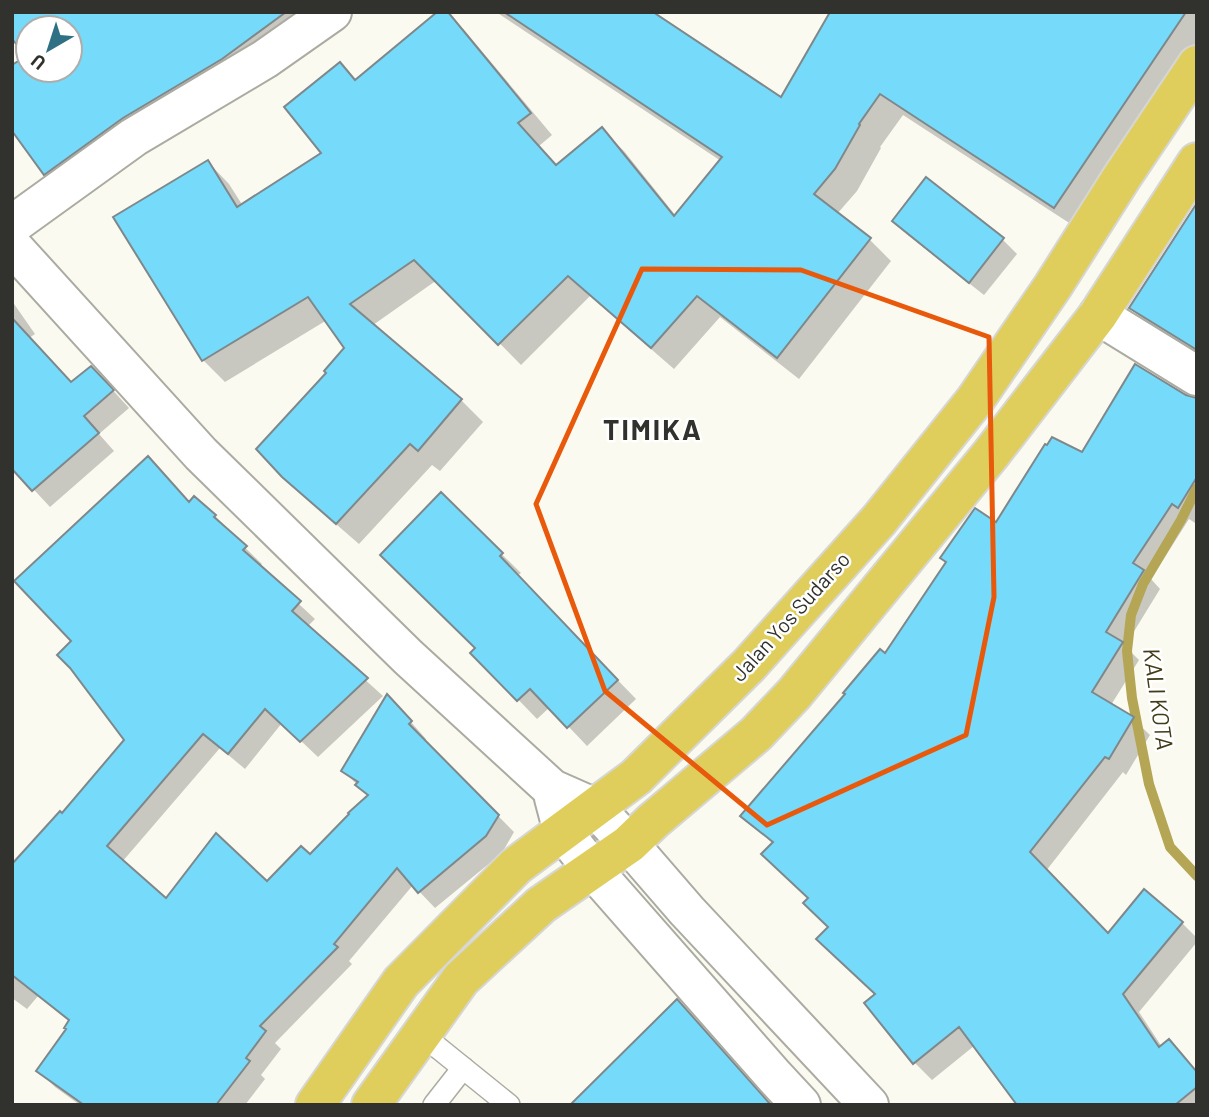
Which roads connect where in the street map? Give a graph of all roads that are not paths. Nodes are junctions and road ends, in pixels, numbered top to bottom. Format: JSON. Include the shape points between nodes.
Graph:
{"nodes":[{"id":1,"x":332,"y":12,"type":"edge"},
{"id":2,"x":1197,"y":65,"type":"edge"},
{"id":3,"x":1197,"y":162,"type":"edge"},
{"id":4,"x":12,"y":225,"type":"edge"},
{"id":5,"x":12,"y":246,"type":"edge"},
{"id":6,"x":1098,"y":315,"type":"junction"},
{"id":7,"x":1197,"y":376,"type":"edge"},
{"id":8,"x":552,"y":789,"type":"junction"},
{"id":9,"x":595,"y":808,"type":"junction"},
{"id":10,"x":563,"y":832,"type":"junction"},
{"id":11,"x":629,"y":844,"type":"junction"},
{"id":12,"x":593,"y":870,"type":"junction"},
{"id":13,"x":421,"y":1034,"type":"junction"},
{"id":14,"x":463,"y":1068,"type":"junction"},
{"id":15,"x":315,"y":1105,"type":"edge"},
{"id":16,"x":371,"y":1105,"type":"edge"},
{"id":17,"x":435,"y":1105,"type":"edge"},
{"id":18,"x":509,"y":1105,"type":"edge"},
{"id":19,"x":801,"y":1105,"type":"edge"},
{"id":20,"x":869,"y":1105,"type":"edge"}],
"edges":[{"from":1,"to":4,"type":"street","via":[[265,60],[134,137]]},
{"from":2,"to":9,"type":"highway","name":"Jalan Yos Sudarso","via":[[975,400],[879,520],[740,674],[636,776]]},
{"from":3,"to":6,"type":"highway"},
{"from":5,"to":8,"type":"street","via":[[201,454],[408,657]]},
{"from":6,"to":7,"type":"street"},
{"from":6,"to":11,"type":"highway","via":[[991,454],[794,694],[756,734]]},
{"from":8,"to":9,"type":"street"},
{"from":8,"to":10,"type":"street"},
{"from":9,"to":10,"type":"highway","name":"Jalan Yos Sudarso"},
{"from":9,"to":11,"type":"street"},
{"from":10,"to":12,"type":"street"},
{"from":10,"to":15,"type":"highway","name":"Jalan Yos Sudarso","via":[[516,866],[401,982]]},
{"from":11,"to":12,"type":"highway"},
{"from":11,"to":20,"type":"street"},
{"from":12,"to":13,"type":"highway","via":[[541,905],[461,979]]},
{"from":12,"to":19,"type":"street"},
{"from":13,"to":14,"type":"lane"},
{"from":13,"to":16,"type":"highway"},
{"from":14,"to":17,"type":"lane"},
{"from":14,"to":18,"type":"lane"}]}
